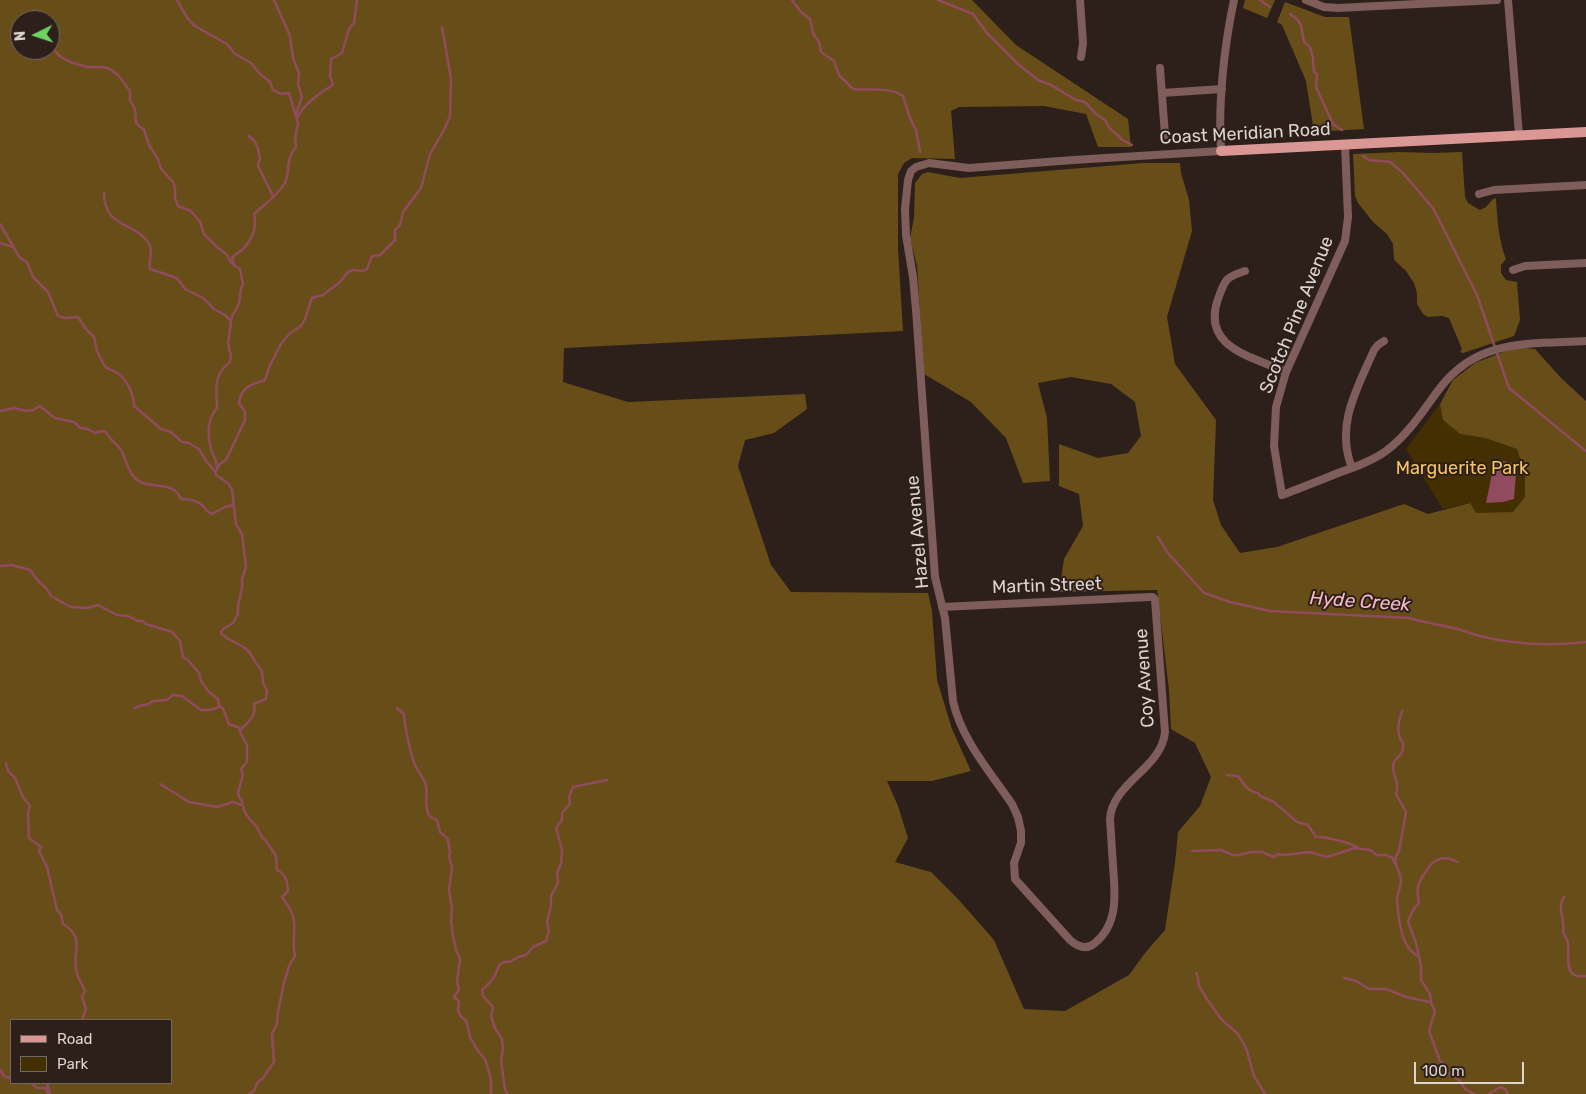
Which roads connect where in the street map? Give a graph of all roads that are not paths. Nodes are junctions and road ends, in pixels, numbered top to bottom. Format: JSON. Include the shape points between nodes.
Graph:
{"nodes":[{"id":1,"x":1080,"y":0,"type":"edge"},
{"id":2,"x":1234,"y":0,"type":"edge"},
{"id":3,"x":1306,"y":0,"type":"edge"},
{"id":4,"x":1497,"y":0,"type":"edge"},
{"id":5,"x":1508,"y":0,"type":"edge"},
{"id":6,"x":1081,"y":57,"type":"dead end"},
{"id":7,"x":1160,"y":68,"type":"dead end"},
{"id":8,"x":1222,"y":89,"type":"junction"},
{"id":9,"x":1162,"y":93,"type":"junction"},
{"id":10,"x":1586,"y":132,"type":"edge"},
{"id":11,"x":1165,"y":135,"type":"dead end"},
{"id":12,"x":1519,"y":135,"type":"junction"},
{"id":13,"x":1344,"y":145,"type":"junction"},
{"id":14,"x":1221,"y":151,"type":"junction"},
{"id":15,"x":910,"y":174,"type":"joint"},
{"id":16,"x":1586,"y":185,"type":"edge"},
{"id":17,"x":1479,"y":194,"type":"dead end"},
{"id":18,"x":1586,"y":263,"type":"edge"},
{"id":19,"x":1513,"y":270,"type":"dead end"},
{"id":20,"x":1246,"y":271,"type":"dead end"},
{"id":21,"x":1384,"y":341,"type":"dead end"},
{"id":22,"x":1586,"y":341,"type":"edge"},
{"id":23,"x":1286,"y":372,"type":"junction"},
{"id":24,"x":1352,"y":468,"type":"junction"},
{"id":25,"x":1153,"y":597,"type":"joint"},
{"id":26,"x":942,"y":607,"type":"junction"},
{"id":27,"x":1013,"y":868,"type":"joint"}],
"edges":[{"from":1,"to":6,"type":"street"},
{"from":2,"to":8,"type":"street"},
{"from":3,"to":4,"type":"street","via":[[1338,8]]},
{"from":5,"to":12,"type":"street"},
{"from":7,"to":9,"type":"street"},
{"from":8,"to":9,"type":"street"},
{"from":8,"to":14,"type":"street"},
{"from":9,"to":11,"type":"street"},
{"from":10,"to":12,"type":"main road","name":"Coast Meridian Road"},
{"from":12,"to":13,"type":"main road","name":"Coast Meridian Road"},
{"from":13,"to":14,"type":"main road","name":"Coast Meridian Road"},
{"from":13,"to":23,"type":"street","name":"Scotch Pine Avenue","via":[[1348,217],[1345,241]]},
{"from":14,"to":15,"type":"street","name":"Coast Meridian Road","via":[[969,168],[924,164]]},
{"from":15,"to":26,"type":"street","name":"Hazel Avenue","via":[[906,187],[906,235],[917,319],[934,577]]},
{"from":16,"to":17,"type":"street","via":[[1494,190]]},
{"from":18,"to":19,"type":"street","via":[[1525,266]]},
{"from":20,"to":23,"type":"street","via":[[1224,282],[1214,313],[1217,330],[1224,342],[1234,349]]},
{"from":21,"to":24,"type":"street","via":[[1374,350],[1348,411],[1345,437]]},
{"from":22,"to":24,"type":"street","via":[[1504,347],[1476,356],[1447,379],[1400,440]]},
{"from":23,"to":24,"type":"street","name":"Scotch Pine Avenue","via":[[1274,430],[1282,496]]},
{"from":25,"to":26,"type":"street","name":"Martin Street"},
{"from":25,"to":27,"type":"street","name":"Coy Avenue","via":[[1164,737],[1158,752],[1116,799],[1111,809],[1115,903],[1113,917],[1106,930],[1092,945],[1074,944],[1020,886]]},
{"from":26,"to":27,"type":"street","name":"Hazel Avenue","via":[[952,702],[958,722],[1012,804],[1020,824],[1020,843]]}]}
